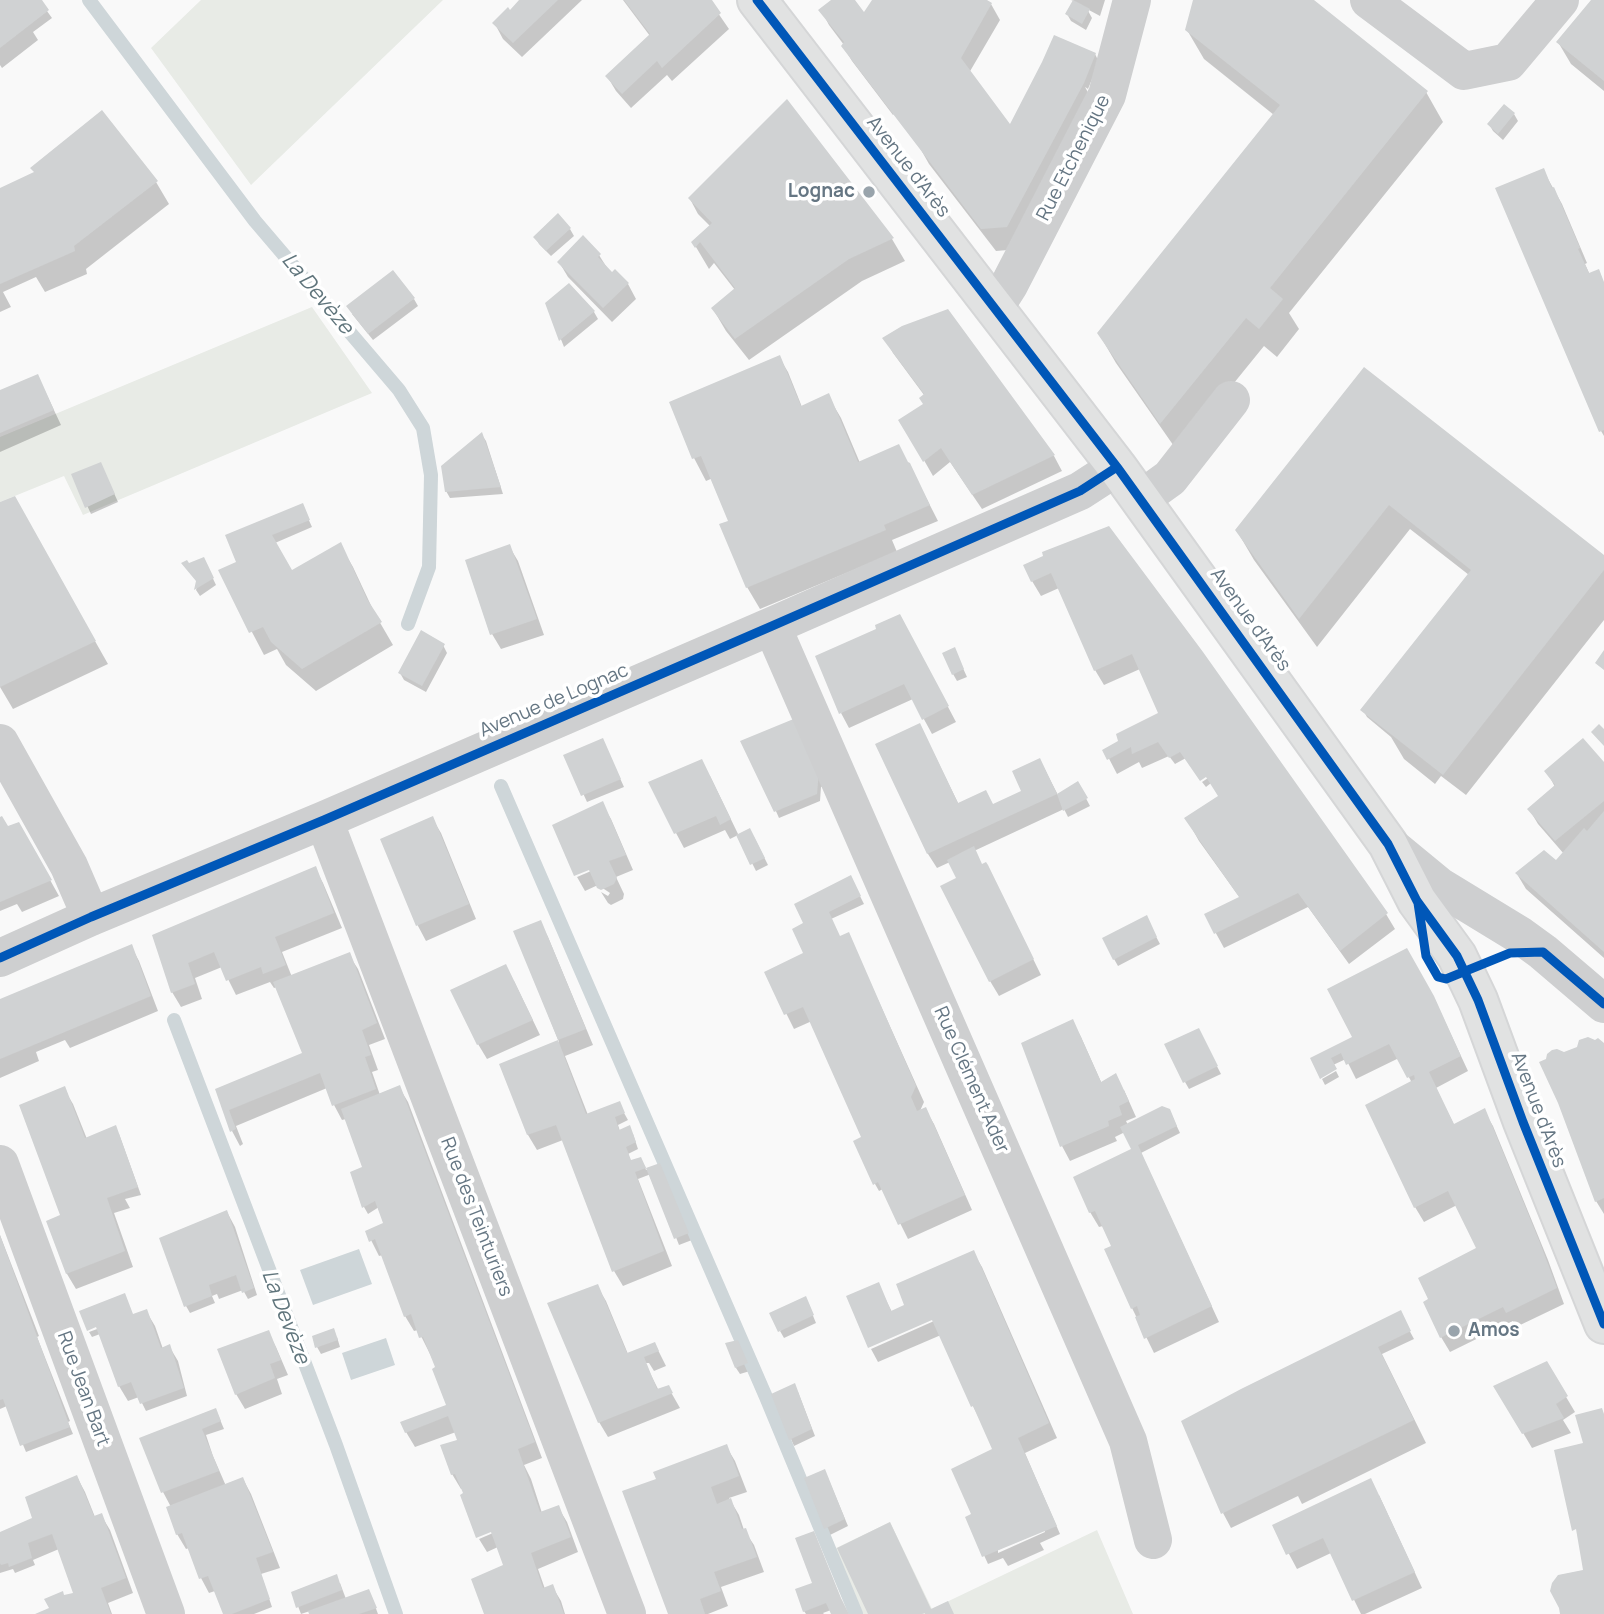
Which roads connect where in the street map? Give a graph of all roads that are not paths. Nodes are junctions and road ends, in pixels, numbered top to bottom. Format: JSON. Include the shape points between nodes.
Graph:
{"nodes":[{"id":1,"x":757,"y":0,"type":"edge"},
{"id":2,"x":1132,"y":0,"type":"edge"},
{"id":3,"x":1369,"y":0,"type":"edge"},
{"id":4,"x":1560,"y":0,"type":"edge"},
{"id":5,"x":995,"y":307,"type":"junction"},
{"id":6,"x":1231,"y":400,"type":"dead end"},
{"id":7,"x":1117,"y":467,"type":"junction"},
{"id":8,"x":1141,"y":499,"type":"junction"},
{"id":9,"x":772,"y":626,"type":"junction"},
{"id":10,"x":0,"y":743,"type":"edge"},
{"id":11,"x":324,"y":820,"type":"junction"},
{"id":12,"x":1388,"y":844,"type":"junction"},
{"id":13,"x":91,"y":917,"type":"junction"},
{"id":14,"x":0,"y":958,"type":"edge"},
{"id":15,"x":1604,"y":1004,"type":"edge"},
{"id":16,"x":0,"y":1164,"type":"edge"},
{"id":17,"x":1604,"y":1324,"type":"edge"},
{"id":18,"x":1153,"y":1540,"type":"dead end"},
{"id":19,"x":166,"y":1614,"type":"edge"},
{"id":20,"x":627,"y":1614,"type":"edge"}],
"edges":[{"from":1,"to":5,"type":"main road","name":"Avenue d'Arès"},
{"from":2,"to":5,"type":"street","name":"Rue Etchenique","via":[[1107,95]]},
{"from":3,"to":4,"type":"street","via":[[1464,71],[1508,62]]},
{"from":5,"to":7,"type":"main road","name":"Avenue d'Arès"},
{"from":6,"to":8,"type":"street","via":[[1170,478]]},
{"from":7,"to":8,"type":"main road","name":"Avenue d'Arès"},
{"from":7,"to":9,"type":"street","name":"Avenue de Lognac","via":[[1080,491]]},
{"from":8,"to":12,"type":"main road","name":"Avenue d'Arès"},
{"from":9,"to":11,"type":"street","name":"Avenue de Lognac"},
{"from":9,"to":18,"type":"street","name":"Rue Clément Ader","via":[[1128,1441]]},
{"from":10,"to":13,"type":"street","via":[[69,866]]},
{"from":11,"to":13,"type":"street","name":"Avenue de Lognac"},
{"from":11,"to":20,"type":"street","name":"Rue des Teinturiers"},
{"from":12,"to":15,"type":"street","via":[[1438,886],[1543,952]]},
{"from":12,"to":17,"type":"main road","name":"Avenue d'Arès","via":[[1418,901],[1457,956],[1478,1000]]},
{"from":13,"to":14,"type":"street","name":"Avenue de Lognac"},
{"from":16,"to":19,"type":"street","name":"Rue Jean Bart"}]}
